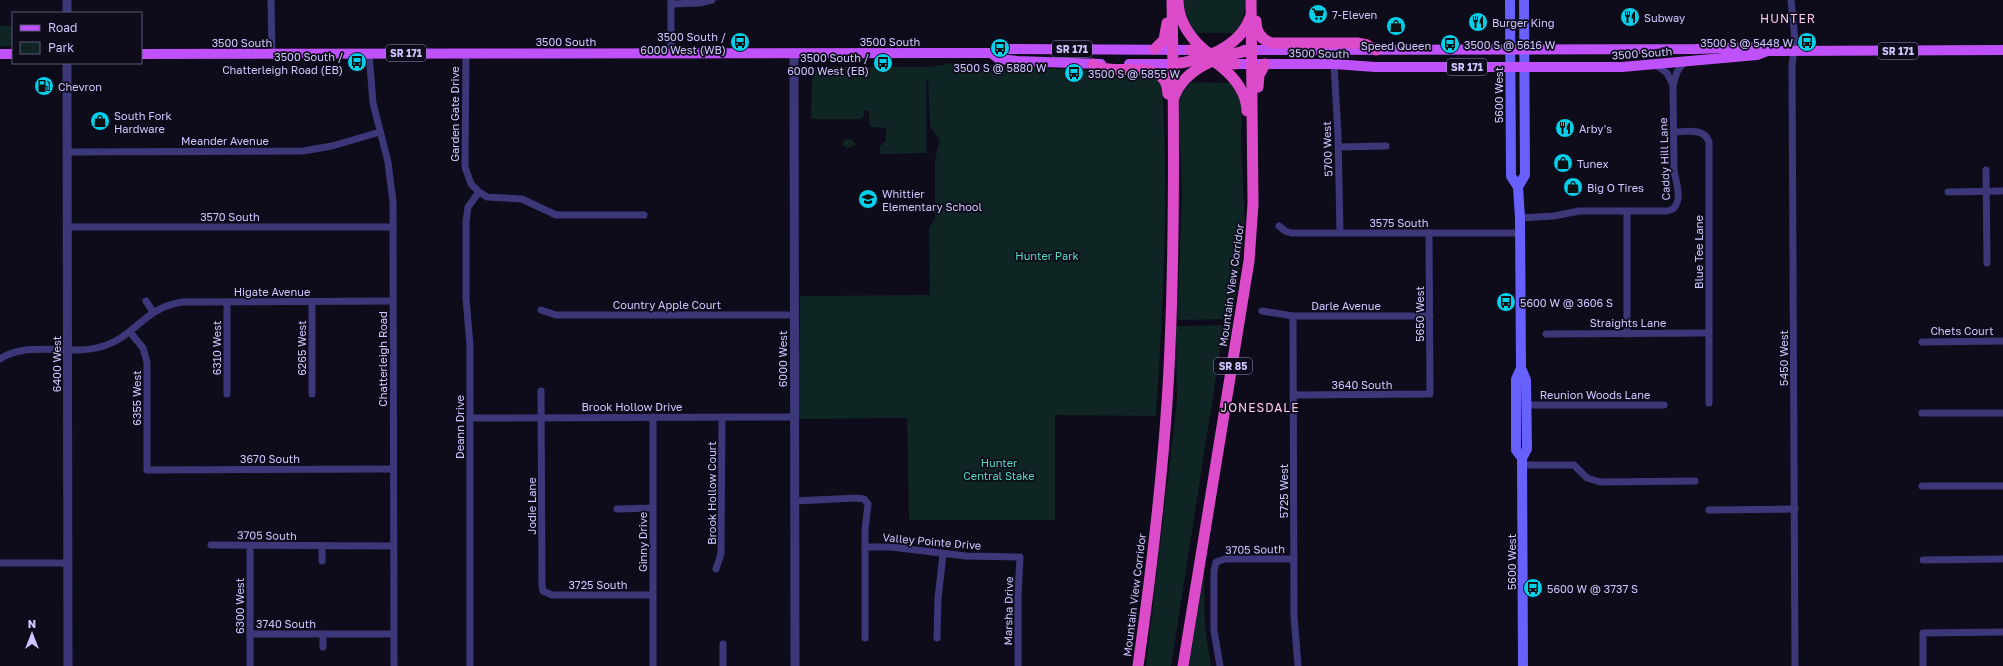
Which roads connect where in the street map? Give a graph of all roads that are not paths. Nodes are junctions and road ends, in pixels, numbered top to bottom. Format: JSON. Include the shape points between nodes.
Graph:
{"nodes":[{"id":1,"x":67,"y":0,"type":"edge"},
{"id":2,"x":271,"y":0,"type":"edge"},
{"id":3,"x":712,"y":0,"type":"edge"},
{"id":4,"x":1167,"y":0,"type":"edge"},
{"id":5,"x":1172,"y":0,"type":"edge"},
{"id":6,"x":1178,"y":0,"type":"edge"},
{"id":7,"x":1251,"y":0,"type":"edge"},
{"id":8,"x":1256,"y":0,"type":"edge"},
{"id":9,"x":1510,"y":0,"type":"edge"},
{"id":10,"x":1524,"y":0,"type":"edge"},
{"id":11,"x":1791,"y":0,"type":"edge"},
{"id":12,"x":671,"y":2,"type":"edge"},
{"id":13,"x":67,"y":12,"type":"edge"},
{"id":14,"x":1251,"y":14,"type":"junction"},
{"id":15,"x":1155,"y":49,"type":"junction"},
{"id":16,"x":1172,"y":49,"type":"junction"},
{"id":17,"x":1190,"y":50,"type":"joint"},
{"id":18,"x":1252,"y":50,"type":"junction"},
{"id":19,"x":1376,"y":50,"type":"junction"},
{"id":20,"x":1510,"y":50,"type":"junction"},
{"id":21,"x":1524,"y":50,"type":"junction"},
{"id":22,"x":2003,"y":50,"type":"edge"},
{"id":23,"x":1767,"y":51,"type":"junction"},
{"id":24,"x":1793,"y":51,"type":"junction"},
{"id":25,"x":466,"y":53,"type":"junction"},
{"id":26,"x":671,"y":53,"type":"junction"},
{"id":27,"x":794,"y":53,"type":"junction"},
{"id":28,"x":991,"y":53,"type":"junction"},
{"id":29,"x":0,"y":54,"type":"edge"},
{"id":30,"x":12,"y":54,"type":"edge"},
{"id":31,"x":142,"y":54,"type":"edge"},
{"id":32,"x":272,"y":54,"type":"junction"},
{"id":33,"x":370,"y":54,"type":"junction"},
{"id":34,"x":1212,"y":57,"type":"junction"},
{"id":35,"x":1684,"y":62,"type":"junction"},
{"id":36,"x":67,"y":64,"type":"edge"},
{"id":37,"x":1093,"y":64,"type":"junction"},
{"id":38,"x":1172,"y":64,"type":"junction"},
{"id":39,"x":1235,"y":64,"type":"joint"},
{"id":40,"x":1252,"y":64,"type":"junction"},
{"id":41,"x":1265,"y":64,"type":"junction"},
{"id":42,"x":1334,"y":64,"type":"junction"},
{"id":43,"x":1656,"y":65,"type":"junction"},
{"id":44,"x":1510,"y":67,"type":"junction"},
{"id":45,"x":1524,"y":67,"type":"junction"},
{"id":46,"x":1673,"y":85,"type":"junction"},
{"id":47,"x":1173,"y":100,"type":"junction"},
{"id":48,"x":380,"y":132,"type":"junction"},
{"id":49,"x":1674,"y":132,"type":"junction"},
{"id":50,"x":1386,"y":146,"type":"dead end"},
{"id":51,"x":1339,"y":147,"type":"junction"},
{"id":52,"x":68,"y":152,"type":"junction"},
{"id":53,"x":1986,"y":170,"type":"dead end"},
{"id":54,"x":1518,"y":187,"type":"junction"},
{"id":55,"x":1254,"y":190,"type":"junction"},
{"id":56,"x":1986,"y":191,"type":"junction"},
{"id":57,"x":2003,"y":191,"type":"edge"},
{"id":58,"x":479,"y":192,"type":"junction"},
{"id":59,"x":1948,"y":192,"type":"dead end"},
{"id":60,"x":1174,"y":193,"type":"junction"},
{"id":61,"x":1627,"y":211,"type":"junction"},
{"id":62,"x":644,"y":215,"type":"dead end"},
{"id":63,"x":1253,"y":215,"type":"junction"},
{"id":64,"x":1520,"y":218,"type":"junction"},
{"id":65,"x":393,"y":226,"type":"junction"},
{"id":66,"x":1279,"y":226,"type":"dead end"},
{"id":67,"x":68,"y":227,"type":"junction"},
{"id":68,"x":1340,"y":233,"type":"junction"},
{"id":69,"x":1429,"y":233,"type":"junction"},
{"id":70,"x":1521,"y":233,"type":"junction"},
{"id":71,"x":1987,"y":263,"type":"dead end"},
{"id":72,"x":146,"y":301,"type":"dead end"},
{"id":73,"x":393,"y":301,"type":"junction"},
{"id":74,"x":227,"y":302,"type":"junction"},
{"id":75,"x":312,"y":302,"type":"junction"},
{"id":76,"x":541,"y":310,"type":"dead end"},
{"id":77,"x":1262,"y":311,"type":"dead end"},
{"id":78,"x":153,"y":312,"type":"junction"},
{"id":79,"x":794,"y":315,"type":"junction"},
{"id":80,"x":1293,"y":316,"type":"junction"},
{"id":81,"x":1430,"y":316,"type":"junction"},
{"id":82,"x":130,"y":332,"type":"junction"},
{"id":83,"x":1709,"y":333,"type":"junction"},
{"id":84,"x":1546,"y":334,"type":"dead end"},
{"id":85,"x":1627,"y":334,"type":"junction"},
{"id":86,"x":2003,"y":341,"type":"edge"},
{"id":87,"x":1922,"y":342,"type":"dead end"},
{"id":88,"x":68,"y":350,"type":"junction"},
{"id":89,"x":0,"y":359,"type":"edge"},
{"id":90,"x":1521,"y":368,"type":"junction"},
{"id":91,"x":541,"y":391,"type":"dead end"},
{"id":92,"x":227,"y":394,"type":"dead end"},
{"id":93,"x":312,"y":394,"type":"dead end"},
{"id":94,"x":1430,"y":394,"type":"joint"},
{"id":95,"x":1293,"y":395,"type":"junction"},
{"id":96,"x":1709,"y":403,"type":"dead end"},
{"id":97,"x":1527,"y":405,"type":"junction"},
{"id":98,"x":1664,"y":405,"type":"dead end"},
{"id":99,"x":1922,"y":413,"type":"dead end"},
{"id":100,"x":2003,"y":413,"type":"edge"},
{"id":101,"x":542,"y":417,"type":"junction"},
{"id":102,"x":652,"y":417,"type":"junction"},
{"id":103,"x":722,"y":417,"type":"junction"},
{"id":104,"x":795,"y":417,"type":"junction"},
{"id":105,"x":470,"y":418,"type":"junction"},
{"id":106,"x":1522,"y":462,"type":"junction"},
{"id":107,"x":393,"y":469,"type":"junction"},
{"id":108,"x":147,"y":470,"type":"joint"},
{"id":109,"x":1695,"y":482,"type":"dead end"},
{"id":110,"x":1922,"y":486,"type":"dead end"},
{"id":111,"x":2003,"y":486,"type":"edge"},
{"id":112,"x":795,"y":501,"type":"junction"},
{"id":113,"x":653,"y":508,"type":"junction"},
{"id":114,"x":617,"y":509,"type":"dead end"},
{"id":115,"x":1709,"y":510,"type":"dead end"},
{"id":116,"x":1795,"y":510,"type":"junction"},
{"id":117,"x":211,"y":545,"type":"dead end"},
{"id":118,"x":250,"y":546,"type":"junction"},
{"id":119,"x":322,"y":546,"type":"junction"},
{"id":120,"x":393,"y":546,"type":"junction"},
{"id":121,"x":865,"y":547,"type":"junction"},
{"id":122,"x":943,"y":555,"type":"junction"},
{"id":123,"x":1020,"y":557,"type":"joint"},
{"id":124,"x":1294,"y":560,"type":"junction"},
{"id":125,"x":1923,"y":560,"type":"dead end"},
{"id":126,"x":2003,"y":560,"type":"edge"},
{"id":127,"x":322,"y":561,"type":"dead end"},
{"id":128,"x":0,"y":563,"type":"edge"},
{"id":129,"x":68,"y":563,"type":"junction"},
{"id":130,"x":716,"y":569,"type":"dead end"},
{"id":131,"x":544,"y":593,"type":"joint"},
{"id":132,"x":653,"y":595,"type":"junction"},
{"id":133,"x":2003,"y":632,"type":"edge"},
{"id":134,"x":250,"y":634,"type":"junction"},
{"id":135,"x":322,"y":634,"type":"junction"},
{"id":136,"x":394,"y":634,"type":"junction"},
{"id":137,"x":865,"y":638,"type":"dead end"},
{"id":138,"x":937,"y":638,"type":"dead end"},
{"id":139,"x":723,"y":644,"type":"dead end"},
{"id":140,"x":323,"y":647,"type":"dead end"},
{"id":141,"x":68,"y":666,"type":"edge"},
{"id":142,"x":250,"y":666,"type":"edge"},
{"id":143,"x":394,"y":666,"type":"edge"},
{"id":144,"x":470,"y":666,"type":"edge"},
{"id":145,"x":653,"y":666,"type":"edge"},
{"id":146,"x":723,"y":666,"type":"edge"},
{"id":147,"x":796,"y":666,"type":"edge"},
{"id":148,"x":1018,"y":666,"type":"edge"},
{"id":149,"x":1138,"y":666,"type":"edge"},
{"id":150,"x":1183,"y":666,"type":"edge"},
{"id":151,"x":1220,"y":666,"type":"edge"},
{"id":152,"x":1298,"y":666,"type":"edge"},
{"id":153,"x":1523,"y":666,"type":"edge"},
{"id":154,"x":1795,"y":666,"type":"edge"},
{"id":155,"x":1923,"y":666,"type":"edge"}],
"edges":[{"from":1,"to":13,"type":"street"},
{"from":2,"to":32,"type":"street"},
{"from":3,"to":12,"type":"street","via":[[696,4]]},
{"from":4,"to":15,"type":"highway","via":[[1166,33],[1161,44]]},
{"from":5,"to":16,"type":"highway","name":"Mountain View Corridor"},
{"from":6,"to":34,"type":"highway","via":[[1179,13],[1186,29]]},
{"from":7,"to":14,"type":"highway","name":"Mountain View Corridor","number":"SR 85"},
{"from":8,"to":19,"type":"highway","via":[[1257,30],[1268,42],[1357,43]]},
{"from":9,"to":20,"type":"main road","name":"5600 West"},
{"from":10,"to":21,"type":"main road","name":"5600 West"},
{"from":11,"to":24,"type":"street","name":"5450 West","via":[[1795,32]]},
{"from":12,"to":26,"type":"street"},
{"from":14,"to":18,"type":"highway","name":"Mountain View Corridor","number":"SR 85"},
{"from":14,"to":34,"type":"highway","via":[[1240,34]]},
{"from":15,"to":16,"type":"main road","name":"3500 South","number":"SR 171"},
{"from":15,"to":28,"type":"main road","name":"3500 South","number":"SR 171","via":[[1003,49]]},
{"from":16,"to":17,"type":"main road","name":"3500 South","number":"SR 171"},
{"from":16,"to":38,"type":"highway","name":"Mountain View Corridor"},
{"from":17,"to":34,"type":"highway"},
{"from":18,"to":19,"type":"main road","name":"3500 South","number":"SR 171"},
{"from":18,"to":34,"type":"highway"},
{"from":18,"to":40,"type":"highway","name":"Mountain View Corridor","number":"SR 85"},
{"from":19,"to":20,"type":"main road","name":"3500 South","number":"SR 171"},
{"from":20,"to":21,"type":"main road","name":"3500 South","number":"SR 171"},
{"from":20,"to":44,"type":"main road","name":"5600 West"},
{"from":21,"to":23,"type":"main road","name":"3500 South","number":"SR 171","via":[[1755,47]]},
{"from":21,"to":45,"type":"main road","name":"5600 West"},
{"from":22,"to":24,"type":"main road","name":"3500 South","number":"SR 171"},
{"from":23,"to":24,"type":"main road","name":"3500 South","number":"SR 171"},
{"from":23,"to":35,"type":"main road","name":"3500 South","number":"SR 171","via":[[1757,55]]},
{"from":24,"to":116,"type":"street","name":"5450 West"},
{"from":25,"to":26,"type":"main road","name":"3500 South","number":"SR 171"},
{"from":25,"to":33,"type":"main road","name":"3500 South","number":"SR 171"},
{"from":25,"to":58,"type":"street","name":"Garden Gate Drive","via":[[465,167],[469,180]]},
{"from":26,"to":27,"type":"main road","name":"3500 South","number":"SR 171"},
{"from":27,"to":28,"type":"main road","name":"3500 South","number":"SR 171"},
{"from":27,"to":79,"type":"street","name":"6000 West"},
{"from":28,"to":37,"type":"main road","name":"3500 South","number":"SR 171","via":[[999,59]]},
{"from":29,"to":30,"type":"main road"},
{"from":31,"to":32,"type":"main road","name":"3500 South","number":"SR 171"},
{"from":32,"to":33,"type":"main road","name":"3500 South","number":"SR 171"},
{"from":33,"to":48,"type":"street","name":"Chatterleigh Road","via":[[372,93]]},
{"from":34,"to":38,"type":"highway"},
{"from":34,"to":39,"type":"highway"},
{"from":34,"to":47,"type":"highway","via":[[1183,80]]},
{"from":34,"to":55,"type":"highway","via":[[1236,81],[1245,98],[1248,172]]},
{"from":35,"to":43,"type":"main road","name":"3500 South","number":"SR 171"},
{"from":35,"to":46,"type":"street","name":"Caddy Hill Lane","via":[[1677,72]]},
{"from":36,"to":52,"type":"street","name":"6400 West"},
{"from":37,"to":38,"type":"main road","name":"3500 South","number":"SR 171"},
{"from":37,"to":60,"type":"highway","via":[[1109,70],[1153,71],[1164,78],[1168,91],[1169,145]]},
{"from":38,"to":47,"type":"highway","name":"Mountain View Corridor"},
{"from":39,"to":40,"type":"main road","name":"3500 South","number":"SR 171"},
{"from":40,"to":41,"type":"main road","name":"3500 South","number":"SR 171"},
{"from":40,"to":55,"type":"highway","name":"Mountain View Corridor","number":"SR 85"},
{"from":41,"to":42,"type":"main road","name":"3500 South","number":"SR 171"},
{"from":41,"to":63,"type":"highway","via":[[1258,81],[1258,187]]},
{"from":42,"to":44,"type":"main road","name":"3500 South","number":"SR 171","via":[[1376,67]]},
{"from":42,"to":51,"type":"street","name":"5700 West"},
{"from":43,"to":45,"type":"main road","name":"3500 South","number":"SR 171"},
{"from":43,"to":46,"type":"street","via":[[1667,73]]},
{"from":44,"to":45,"type":"main road","name":"3500 South","number":"SR 171"},
{"from":44,"to":54,"type":"main road","name":"5600 West","via":[[1511,176]]},
{"from":45,"to":54,"type":"main road","name":"5600 West","via":[[1525,175]]},
{"from":46,"to":49,"type":"street","name":"Caddy Hill Lane"},
{"from":47,"to":60,"type":"highway","name":"Mountain View Corridor"},
{"from":48,"to":52,"type":"street","name":"Meander Avenue","via":[[332,146],[303,151]]},
{"from":48,"to":65,"type":"street","name":"Chatterleigh Road","via":[[390,171]]},
{"from":49,"to":61,"type":"street","name":"Caddy Hill Lane","via":[[1674,170],[1678,201],[1674,208],[1666,211]]},
{"from":49,"to":83,"type":"street","name":"Blue Tee Lane","via":[[1700,132],[1709,142]]},
{"from":50,"to":51,"type":"street"},
{"from":51,"to":68,"type":"street","name":"5700 West"},
{"from":52,"to":67,"type":"street","name":"6400 West"},
{"from":53,"to":56,"type":"street"},
{"from":54,"to":64,"type":"main road","name":"5600 West"},
{"from":55,"to":63,"type":"highway","name":"Mountain View Corridor","number":"SR 85"},
{"from":56,"to":57,"type":"street"},
{"from":56,"to":59,"type":"street"},
{"from":56,"to":71,"type":"street"},
{"from":58,"to":62,"type":"street","via":[[492,198],[527,201],[556,214]]},
{"from":58,"to":105,"type":"street","name":"Deann Drive","via":[[468,207],[466,222]]},
{"from":60,"to":149,"type":"highway","name":"Mountain View Corridor","via":[[1170,347],[1162,461]]},
{"from":61,"to":64,"type":"street","via":[[1579,211],[1554,216]]},
{"from":61,"to":85,"type":"street"},
{"from":63,"to":150,"type":"highway","name":"Mountain View Corridor","number":"SR 85","via":[[1243,303]]},
{"from":64,"to":70,"type":"main road","name":"5600 West"},
{"from":65,"to":67,"type":"street","name":"3570 South"},
{"from":65,"to":73,"type":"street","name":"Chatterleigh Road"},
{"from":66,"to":68,"type":"street","name":"3575 South","via":[[1291,233]]},
{"from":67,"to":88,"type":"street","name":"6400 West"},
{"from":68,"to":69,"type":"street","name":"3575 South"},
{"from":69,"to":70,"type":"street","name":"3575 South"},
{"from":69,"to":81,"type":"street","name":"5650 West"},
{"from":70,"to":90,"type":"main road","name":"5600 West"},
{"from":72,"to":78,"type":"street"},
{"from":73,"to":75,"type":"street","name":"Higate Avenue"},
{"from":73,"to":107,"type":"street","name":"Chatterleigh Road"},
{"from":74,"to":75,"type":"street","name":"Higate Avenue"},
{"from":74,"to":78,"type":"street","name":"Higate Avenue","via":[[182,302]]},
{"from":74,"to":92,"type":"street","name":"6310 West"},
{"from":75,"to":93,"type":"street","name":"6265 West"},
{"from":76,"to":79,"type":"street","name":"Country Apple Court","via":[[556,315]]},
{"from":77,"to":80,"type":"street","name":"Darle Avenue"},
{"from":78,"to":82,"type":"street","name":"Higate Avenue"},
{"from":79,"to":104,"type":"street","name":"6000 West"},
{"from":80,"to":81,"type":"street","name":"Darle Avenue"},
{"from":80,"to":95,"type":"street","name":"5725 West"},
{"from":81,"to":94,"type":"street","name":"5650 West"},
{"from":82,"to":88,"type":"street","name":"Higate Avenue","via":[[105,346],[87,350]]},
{"from":82,"to":108,"type":"street","name":"6355 West","via":[[143,348],[147,362]]},
{"from":83,"to":85,"type":"street","name":"Straights Lane"},
{"from":83,"to":96,"type":"street","name":"Blue Tee Lane"},
{"from":84,"to":85,"type":"street","name":"Straights Lane"},
{"from":86,"to":87,"type":"street","name":"Chets Court"},
{"from":88,"to":89,"type":"street","name":"Higate Avenue","via":[[21,350]]},
{"from":88,"to":129,"type":"street","name":"6400 West"},
{"from":90,"to":97,"type":"main road","name":"5600 West","via":[[1526,380]]},
{"from":90,"to":106,"type":"main road","name":"5600 West","via":[[1516,379],[1516,450]]},
{"from":91,"to":101,"type":"street","name":"Jodie Lane"},
{"from":94,"to":95,"type":"street","name":"3640 South"},
{"from":95,"to":124,"type":"street","name":"5725 West"},
{"from":97,"to":98,"type":"street","name":"Reunion Woods Lane"},
{"from":97,"to":106,"type":"main road","name":"5600 West","via":[[1527,449]]},
{"from":99,"to":100,"type":"street"},
{"from":101,"to":102,"type":"street","name":"Brook Hollow Drive"},
{"from":101,"to":105,"type":"street","name":"Brook Hollow Drive"},
{"from":101,"to":131,"type":"street","name":"Jodie Lane"},
{"from":102,"to":103,"type":"street","name":"Brook Hollow Drive"},
{"from":102,"to":113,"type":"street","name":"Ginny Drive"},
{"from":103,"to":104,"type":"street","name":"Brook Hollow Drive"},
{"from":103,"to":130,"type":"street","name":"Brook Hollow Court","via":[[721,554]]},
{"from":104,"to":112,"type":"street","name":"6000 West"},
{"from":105,"to":144,"type":"street","name":"Deann Drive"},
{"from":106,"to":109,"type":"street","via":[[1574,465],[1587,478],[1600,482]]},
{"from":106,"to":153,"type":"main road","name":"5600 West"},
{"from":107,"to":108,"type":"street","name":"3670 South"},
{"from":107,"to":120,"type":"street","name":"Chatterleigh Road"},
{"from":110,"to":111,"type":"street"},
{"from":112,"to":121,"type":"street","via":[[836,498],[866,501],[868,505]]},
{"from":112,"to":147,"type":"street","name":"6000 West"},
{"from":113,"to":114,"type":"street"},
{"from":113,"to":132,"type":"street","name":"Ginny Drive"},
{"from":115,"to":116,"type":"street"},
{"from":116,"to":154,"type":"street","name":"5450 West"},
{"from":117,"to":118,"type":"street","name":"3705 South"},
{"from":118,"to":119,"type":"street","name":"3705 South"},
{"from":118,"to":134,"type":"street","name":"6300 West"},
{"from":119,"to":120,"type":"street","name":"3705 South"},
{"from":119,"to":127,"type":"street"},
{"from":120,"to":136,"type":"street","name":"Chatterleigh Road"},
{"from":121,"to":122,"type":"street","name":"Valley Pointe Drive","via":[[891,547]]},
{"from":121,"to":137,"type":"street"},
{"from":122,"to":123,"type":"street","name":"Valley Pointe Drive"},
{"from":122,"to":138,"type":"street"},
{"from":123,"to":148,"type":"street","name":"Marsha Drive"},
{"from":124,"to":151,"type":"street","name":"3705 South","via":[[1224,559],[1216,562],[1214,631]]},
{"from":124,"to":152,"type":"street","name":"5725 West","via":[[1294,616]]},
{"from":125,"to":126,"type":"street"},
{"from":128,"to":129,"type":"street"},
{"from":129,"to":141,"type":"street","name":"6400 West"},
{"from":131,"to":132,"type":"street","name":"3725 South","via":[[552,596]]},
{"from":132,"to":145,"type":"street","name":"Ginny Drive"},
{"from":133,"to":155,"type":"street","via":[[1923,633]]},
{"from":134,"to":135,"type":"street","name":"3740 South"},
{"from":134,"to":142,"type":"street","name":"6300 West"},
{"from":135,"to":136,"type":"street","name":"3740 South"},
{"from":135,"to":140,"type":"street","name":"3740 South"},
{"from":136,"to":143,"type":"street","name":"Chatterleigh Road"},
{"from":139,"to":146,"type":"street"}]}
